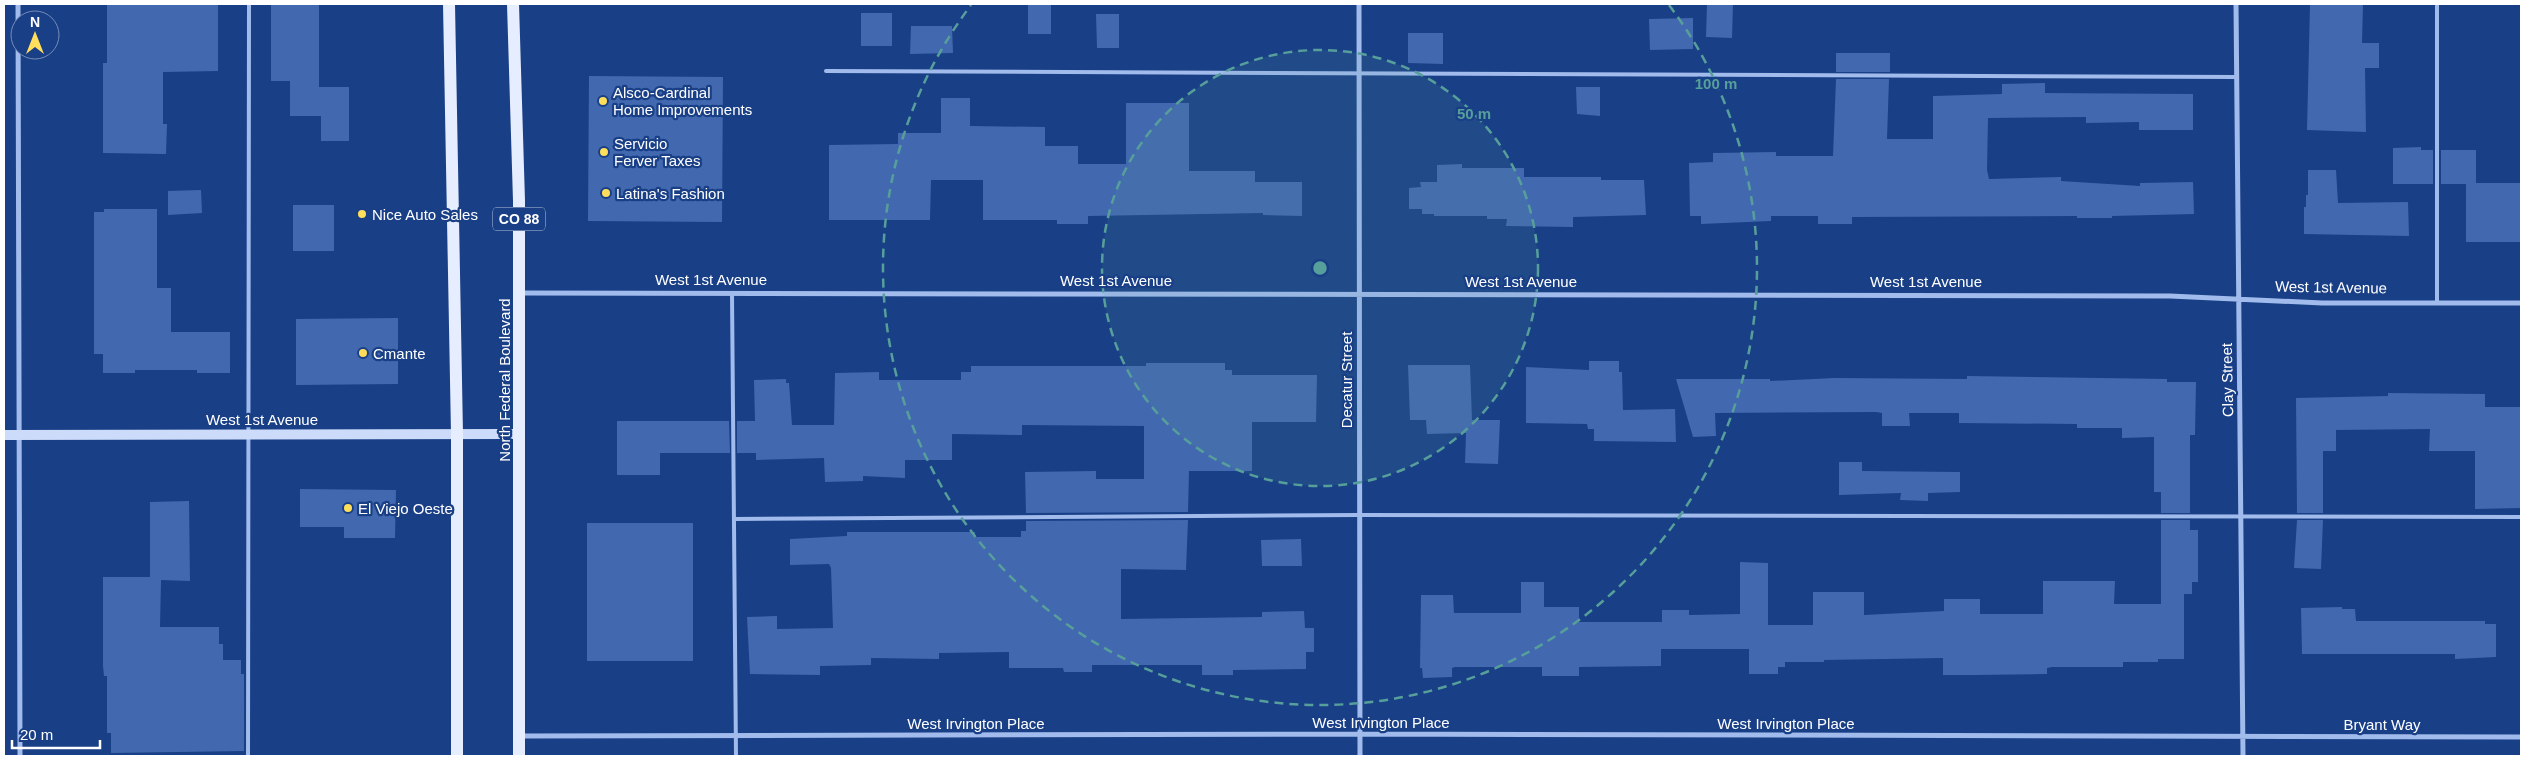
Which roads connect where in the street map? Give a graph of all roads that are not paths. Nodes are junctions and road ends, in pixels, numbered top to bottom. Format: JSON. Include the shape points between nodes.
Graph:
{"nodes":[{"id":1,"x":18,"y":4,"type":"edge"},
{"id":2,"x":249,"y":4,"type":"edge"},
{"id":3,"x":449,"y":4,"type":"edge"},
{"id":4,"x":513,"y":4,"type":"edge"},
{"id":5,"x":1359,"y":4,"type":"edge"},
{"id":6,"x":2236,"y":4,"type":"edge"},
{"id":7,"x":2437,"y":4,"type":"edge"},
{"id":8,"x":826,"y":71,"type":"dead end"},
{"id":9,"x":1359,"y":72,"type":"junction"},
{"id":10,"x":2237,"y":77,"type":"junction"},
{"id":11,"x":520,"y":293,"type":"junction"},
{"id":12,"x":732,"y":294,"type":"junction"},
{"id":13,"x":1359,"y":296,"type":"junction"},
{"id":14,"x":2239,"y":300,"type":"junction"},
{"id":15,"x":2437,"y":302,"type":"junction"},
{"id":16,"x":2521,"y":303,"type":"edge"},
{"id":17,"x":248,"y":434,"type":"junction"},
{"id":18,"x":457,"y":434,"type":"junction"},
{"id":19,"x":520,"y":434,"type":"junction"},
{"id":20,"x":4,"y":435,"type":"edge"},
{"id":21,"x":20,"y":435,"type":"junction"},
{"id":22,"x":1359,"y":515,"type":"junction"},
{"id":23,"x":2241,"y":517,"type":"junction"},
{"id":24,"x":2521,"y":517,"type":"edge"},
{"id":25,"x":735,"y":519,"type":"junction"},
{"id":26,"x":1359,"y":734,"type":"junction"},
{"id":27,"x":519,"y":736,"type":"junction"},
{"id":28,"x":736,"y":736,"type":"junction"},
{"id":29,"x":2244,"y":736,"type":"junction"},
{"id":30,"x":2521,"y":737,"type":"edge"},
{"id":31,"x":20,"y":756,"type":"edge"},
{"id":32,"x":248,"y":756,"type":"edge"},
{"id":33,"x":457,"y":756,"type":"edge"},
{"id":34,"x":519,"y":756,"type":"edge"},
{"id":35,"x":736,"y":756,"type":"edge"},
{"id":36,"x":1360,"y":756,"type":"edge"},
{"id":37,"x":2244,"y":756,"type":"edge"}],
"edges":[{"from":1,"to":21,"type":"street"},
{"from":2,"to":17,"type":"lane"},
{"from":3,"to":18,"type":"main road"},
{"from":4,"to":11,"type":"main road","name":"North Federal Boulevard","number":"CO 88"},
{"from":5,"to":9,"type":"street","name":"Decatur Street"},
{"from":6,"to":10,"type":"street","name":"Clay Street"},
{"from":7,"to":15,"type":"lane"},
{"from":8,"to":9,"type":"lane"},
{"from":9,"to":10,"type":"lane"},
{"from":9,"to":13,"type":"street","name":"Decatur Street"},
{"from":10,"to":14,"type":"street","name":"Clay Street"},
{"from":11,"to":12,"type":"street","name":"West 1st Avenue"},
{"from":11,"to":19,"type":"main road","name":"North Federal Boulevard","number":"CO 88"},
{"from":12,"to":13,"type":"street","name":"West 1st Avenue"},
{"from":12,"to":25,"type":"lane"},
{"from":13,"to":14,"type":"street","name":"West 1st Avenue","via":[[2170,296]]},
{"from":13,"to":22,"type":"street","name":"Decatur Street"},
{"from":14,"to":15,"type":"street","name":"West 1st Avenue"},
{"from":14,"to":23,"type":"street","name":"Clay Street"},
{"from":15,"to":16,"type":"street","name":"West 1st Avenue"},
{"from":17,"to":18,"type":"street","name":"West 1st Avenue"},
{"from":17,"to":21,"type":"street","name":"West 1st Avenue"},
{"from":17,"to":32,"type":"lane"},
{"from":18,"to":19,"type":"street","name":"West 1st Avenue"},
{"from":18,"to":33,"type":"main road"},
{"from":19,"to":27,"type":"main road","name":"North Federal Boulevard","number":"CO 88"},
{"from":20,"to":21,"type":"street","name":"West 1st Avenue"},
{"from":21,"to":31,"type":"street"},
{"from":22,"to":23,"type":"lane"},
{"from":22,"to":25,"type":"lane"},
{"from":22,"to":26,"type":"street","name":"Decatur Street"},
{"from":23,"to":24,"type":"lane"},
{"from":23,"to":29,"type":"street","name":"Clay Street"},
{"from":25,"to":28,"type":"lane"},
{"from":26,"to":28,"type":"street","name":"West Irvington Place"},
{"from":26,"to":29,"type":"street","name":"West Irvington Place"},
{"from":26,"to":36,"type":"street","name":"Decatur Street"},
{"from":27,"to":28,"type":"street","name":"West Irvington Place"},
{"from":27,"to":34,"type":"main road","name":"North Federal Boulevard","number":"CO 88"},
{"from":28,"to":35,"type":"lane"},
{"from":29,"to":30,"type":"street","name":"Bryant Way"},
{"from":29,"to":37,"type":"street","name":"Clay Street"}]}
